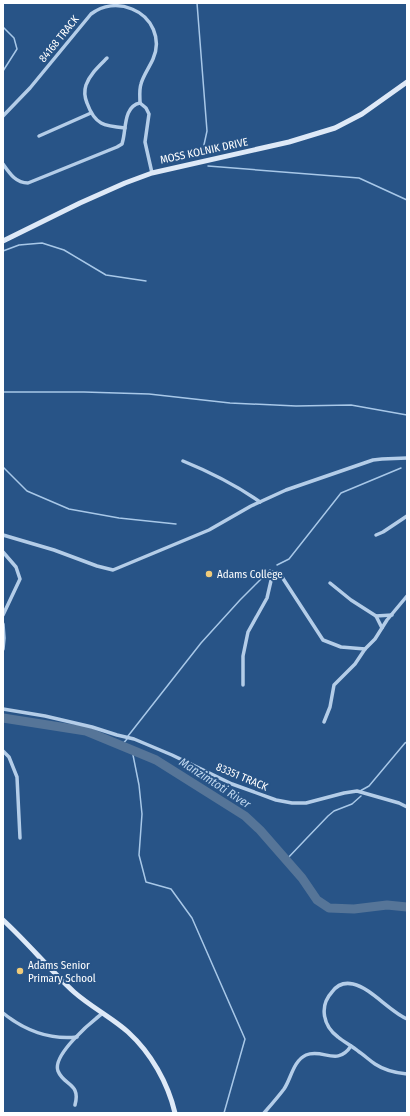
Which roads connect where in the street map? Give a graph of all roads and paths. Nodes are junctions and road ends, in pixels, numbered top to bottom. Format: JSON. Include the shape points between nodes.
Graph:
{"nodes":[{"id":1,"x":107,"y":58,"type":"dead end"},
{"id":2,"x":407,"y":82,"type":"edge"},
{"id":3,"x":140,"y":103,"type":"junction"},
{"id":4,"x":91,"y":113,"type":"junction"},
{"id":5,"x":3,"y":116,"type":"edge"},
{"id":6,"x":125,"y":128,"type":"junction"},
{"id":7,"x":39,"y":136,"type":"dead end"},
{"id":8,"x":3,"y":164,"type":"edge"},
{"id":9,"x":152,"y":173,"type":"junction"},
{"id":10,"x":3,"y":240,"type":"edge"},
{"id":11,"x":407,"y":458,"type":"edge"},
{"id":12,"x":183,"y":461,"type":"dead end"},
{"id":13,"x":260,"y":502,"type":"junction"},
{"id":14,"x":407,"y":516,"type":"edge"},
{"id":15,"x":376,"y":534,"type":"dead end"},
{"id":16,"x":3,"y":535,"type":"edge"},
{"id":17,"x":3,"y":552,"type":"edge"},
{"id":18,"x":330,"y":583,"type":"dead end"},
{"id":19,"x":407,"y":596,"type":"edge"},
{"id":20,"x":3,"y":615,"type":"edge"},
{"id":21,"x":392,"y":615,"type":"junction"},
{"id":22,"x":376,"y":616,"type":"junction"},
{"id":23,"x":3,"y":624,"type":"edge"},
{"id":24,"x":382,"y":628,"type":"junction"},
{"id":25,"x":3,"y":649,"type":"edge"},
{"id":26,"x":365,"y":649,"type":"junction"},
{"id":27,"x":243,"y":685,"type":"dead end"},
{"id":28,"x":3,"y":709,"type":"edge"},
{"id":29,"x":324,"y":722,"type":"dead end"},
{"id":30,"x":3,"y":750,"type":"edge"},
{"id":31,"x":407,"y":807,"type":"edge"},
{"id":32,"x":20,"y":838,"type":"dead end"},
{"id":33,"x":3,"y":920,"type":"edge"},
{"id":34,"x":3,"y":1013,"type":"edge"},
{"id":35,"x":102,"y":1013,"type":"junction"},
{"id":36,"x":407,"y":1019,"type":"edge"},
{"id":37,"x":77,"y":1036,"type":"junction"},
{"id":38,"x":351,"y":1046,"type":"junction"},
{"id":39,"x":407,"y":1074,"type":"edge"},
{"id":40,"x":75,"y":1105,"type":"dead end"},
{"id":41,"x":175,"y":1113,"type":"edge"},
{"id":42,"x":264,"y":1113,"type":"edge"}],
"edges":[{"from":1,"to":4,"type":"street","via":[[85,87],[85,96]]},
{"from":2,"to":9,"type":"main road","name":"MOSS KOLNIK DRIVE","via":[[362,114],[321,133]]},
{"from":3,"to":5,"type":"street","name":"84168 TRACK","via":[[140,85],[156,50],[155,33],[149,20],[139,12],[129,7],[112,5],[91,14],[30,88]]},
{"from":3,"to":6,"type":"street","via":[[130,108]]},
{"from":3,"to":9,"type":"street","via":[[150,117],[145,142]]},
{"from":4,"to":6,"type":"street","via":[[106,126]]},
{"from":4,"to":7,"type":"street"},
{"from":6,"to":8,"type":"street","via":[[124,140],[117,147],[30,183],[17,180]]},
{"from":9,"to":10,"type":"main road","name":"MOSS KOLNIK DRIVE","via":[[80,203]]},
{"from":11,"to":13,"type":"street","via":[[382,459],[362,464]]},
{"from":12,"to":13,"type":"street","via":[[243,490]]},
{"from":13,"to":16,"type":"street","via":[[209,530],[113,570]]},
{"from":14,"to":15,"type":"street"},
{"from":17,"to":20,"type":"street","via":[[16,567],[20,579]]},
{"from":18,"to":22,"type":"street"},
{"from":19,"to":21,"type":"street"},
{"from":21,"to":22,"type":"street"},
{"from":21,"to":24,"type":"street"},
{"from":22,"to":24,"type":"street"},
{"from":23,"to":25,"type":"street"},
{"from":24,"to":26,"type":"street"},
{"from":26,"to":27,"type":"street","via":[[341,647],[323,640],[282,577],[273,572],[267,598],[248,632],[243,656]]},
{"from":26,"to":29,"type":"street","via":[[356,664],[334,685]]},
{"from":28,"to":31,"type":"street","name":"83351 TRACK","via":[[92,727],[143,742],[232,784],[276,800],[306,803],[344,792],[357,791]]},
{"from":30,"to":32,"type":"street","via":[[18,777]]},
{"from":33,"to":35,"type":"main road","via":[[67,985]]},
{"from":34,"to":37,"type":"street","via":[[22,1027],[46,1035],[58,1038]]},
{"from":35,"to":37,"type":"street"},
{"from":35,"to":41,"type":"main road","via":[[128,1032],[148,1055],[164,1082]]},
{"from":36,"to":38,"type":"street","via":[[358,985],[339,985],[327,998],[323,1009],[324,1015],[334,1034]]},
{"from":37,"to":40,"type":"street","via":[[57,1065],[60,1075],[75,1089]]},
{"from":38,"to":39,"type":"street","via":[[380,1067]]},
{"from":38,"to":42,"type":"street","via":[[340,1056],[311,1054],[301,1058],[285,1088]]}]}
